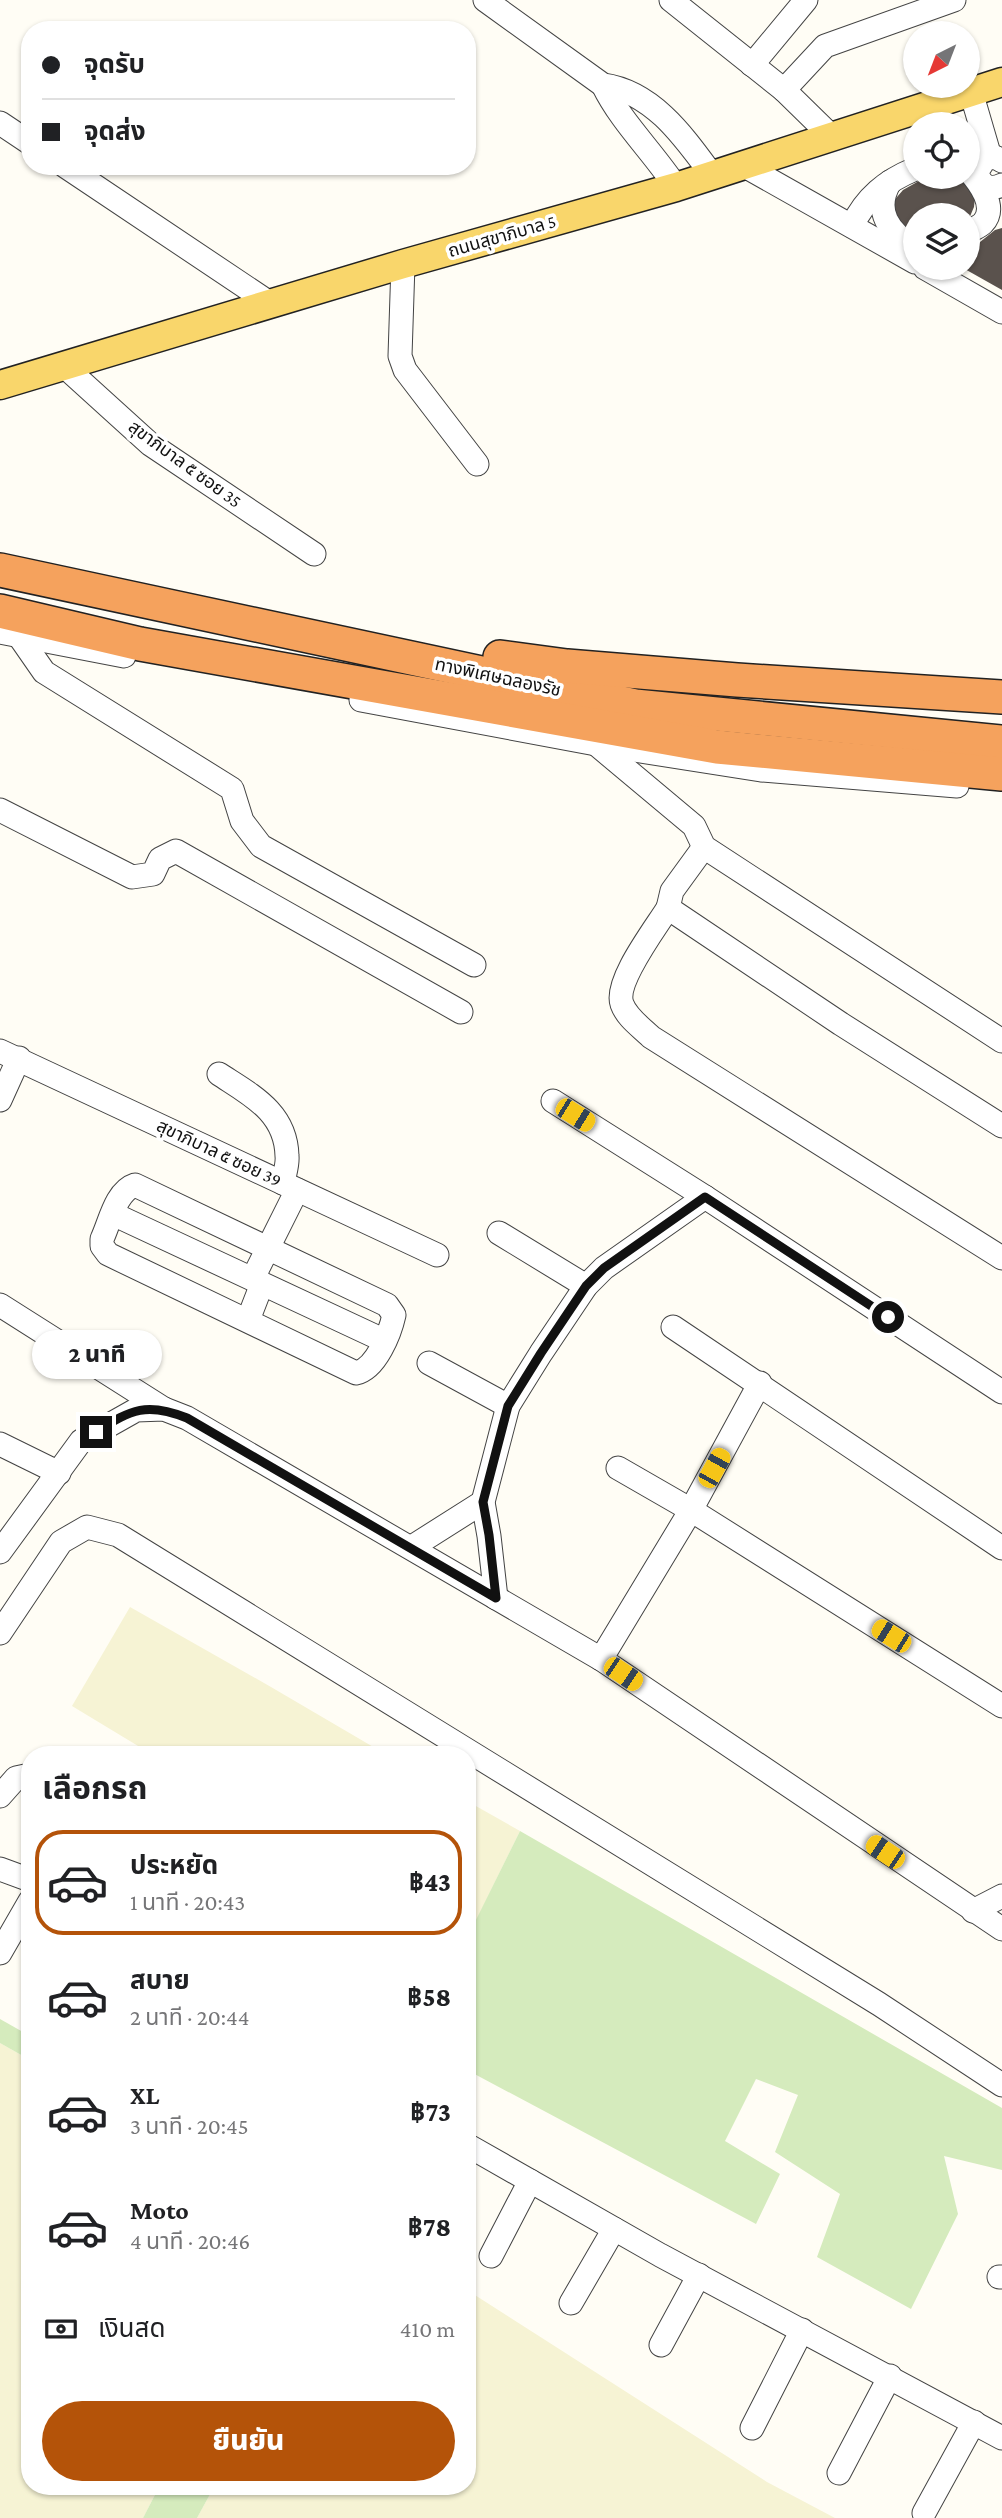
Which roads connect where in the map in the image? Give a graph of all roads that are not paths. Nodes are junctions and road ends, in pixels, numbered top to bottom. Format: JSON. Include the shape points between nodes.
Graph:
{"nodes":[{"id":1,"x":485,"y":0,"type":"edge"},
{"id":2,"x":671,"y":0,"type":"edge"},
{"id":3,"x":806,"y":0,"type":"edge"},
{"id":4,"x":954,"y":0,"type":"edge"},
{"id":5,"x":752,"y":65,"type":"junction"},
{"id":6,"x":1002,"y":82,"type":"edge"},
{"id":7,"x":603,"y":85,"type":"junction"},
{"id":8,"x":980,"y":89,"type":"edge"},
{"id":9,"x":784,"y":90,"type":"junction"},
{"id":10,"x":952,"y":98,"type":"edge"},
{"id":11,"x":973,"y":98,"type":"edge"},
{"id":12,"x":0,"y":123,"type":"edge"},
{"id":13,"x":21,"y":137,"type":"edge"},
{"id":14,"x":832,"y":137,"type":"junction"},
{"id":15,"x":996,"y":159,"type":"edge"},
{"id":16,"x":743,"y":165,"type":"junction"},
{"id":17,"x":78,"y":175,"type":"edge"},
{"id":18,"x":712,"y":175,"type":"junction"},
{"id":19,"x":903,"y":175,"type":"edge"},
{"id":20,"x":890,"y":182,"type":"junction"},
{"id":21,"x":1002,"y":185,"type":"edge"},
{"id":22,"x":980,"y":186,"type":"edge"},
{"id":23,"x":676,"y":187,"type":"junction"},
{"id":24,"x":1002,"y":196,"type":"edge"},
{"id":25,"x":980,"y":221,"type":"edge"},
{"id":26,"x":980,"y":221,"type":"edge"},
{"id":27,"x":852,"y":226,"type":"junction"},
{"id":28,"x":903,"y":239,"type":"edge"},
{"id":29,"x":903,"y":255,"type":"edge"},
{"id":30,"x":403,"y":264,"type":"junction"},
{"id":31,"x":946,"y":280,"type":"edge"},
{"id":32,"x":271,"y":304,"type":"junction"},
{"id":33,"x":1002,"y":312,"type":"edge"},
{"id":34,"x":64,"y":366,"type":"junction"},
{"id":35,"x":0,"y":385,"type":"edge"},
{"id":36,"x":477,"y":464,"type":"dead end"},
{"id":37,"x":314,"y":554,"type":"dead end"},
{"id":38,"x":0,"y":570,"type":"edge"},
{"id":39,"x":241,"y":622,"type":"junction"},
{"id":40,"x":6,"y":626,"type":"edge"},
{"id":41,"x":1002,"y":696,"type":"edge"},
{"id":42,"x":1002,"y":742,"type":"edge"},
{"id":43,"x":596,"y":744,"type":"junction"},
{"id":44,"x":1002,"y":774,"type":"edge"},
{"id":45,"x":1002,"y":790,"type":"edge"},
{"id":46,"x":0,"y":810,"type":"edge"},
{"id":47,"x":704,"y":847,"type":"junction"},
{"id":48,"x":668,"y":908,"type":"junction"},
{"id":49,"x":474,"y":965,"type":"dead end"},
{"id":50,"x":461,"y":1012,"type":"dead end"},
{"id":51,"x":1002,"y":1041,"type":"edge"},
{"id":52,"x":10,"y":1054,"type":"edge"},
{"id":53,"x":219,"y":1074,"type":"dead end"},
{"id":54,"x":0,"y":1100,"type":"edge"},
{"id":55,"x":553,"y":1101,"type":"dead end"},
{"id":56,"x":1002,"y":1126,"type":"edge"},
{"id":57,"x":290,"y":1187,"type":"junction"},
{"id":58,"x":705,"y":1197,"type":"junction"},
{"id":59,"x":114,"y":1214,"type":"junction"},
{"id":60,"x":499,"y":1233,"type":"dead end"},
{"id":61,"x":268,"y":1247,"type":"junction"},
{"id":62,"x":437,"y":1255,"type":"dead end"},
{"id":63,"x":1002,"y":1258,"type":"edge"},
{"id":64,"x":260,"y":1283,"type":"junction"},
{"id":65,"x":586,"y":1286,"type":"junction"},
{"id":66,"x":0,"y":1305,"type":"edge"},
{"id":67,"x":248,"y":1320,"type":"junction"},
{"id":68,"x":673,"y":1327,"type":"dead end"},
{"id":69,"x":383,"y":1340,"type":"junction"},
{"id":70,"x":429,"y":1363,"type":"dead end"},
{"id":71,"x":760,"y":1383,"type":"junction"},
{"id":72,"x":1002,"y":1392,"type":"edge"},
{"id":73,"x":508,"y":1406,"type":"junction"},
{"id":74,"x":164,"y":1409,"type":"junction"},
{"id":75,"x":0,"y":1444,"type":"edge"},
{"id":76,"x":618,"y":1468,"type":"dead end"},
{"id":77,"x":59,"y":1473,"type":"junction"},
{"id":78,"x":483,"y":1502,"type":"junction"},
{"id":79,"x":691,"y":1510,"type":"junction"},
{"id":80,"x":412,"y":1547,"type":"junction"},
{"id":81,"x":1002,"y":1548,"type":"edge"},
{"id":82,"x":0,"y":1552,"type":"edge"},
{"id":83,"x":496,"y":1598,"type":"junction"},
{"id":84,"x":0,"y":1633,"type":"edge"},
{"id":85,"x":601,"y":1659,"type":"junction"},
{"id":86,"x":1002,"y":1706,"type":"edge"},
{"id":87,"x":460,"y":1746,"type":"edge"},
{"id":88,"x":476,"y":1756,"type":"edge"},
{"id":89,"x":21,"y":1777,"type":"edge"},
{"id":90,"x":0,"y":1796,"type":"edge"},
{"id":91,"x":0,"y":1869,"type":"edge"},
{"id":92,"x":21,"y":1877,"type":"edge"},
{"id":93,"x":1002,"y":1896,"type":"edge"},
{"id":94,"x":973,"y":1911,"type":"junction"},
{"id":95,"x":21,"y":1917,"type":"edge"},
{"id":96,"x":1002,"y":1929,"type":"edge"},
{"id":97,"x":0,"y":1953,"type":"edge"},
{"id":98,"x":1002,"y":2085,"type":"edge"},
{"id":99,"x":476,"y":2151,"type":"edge"},
{"id":100,"x":530,"y":2181,"type":"junction"},
{"id":101,"x":614,"y":2229,"type":"junction"},
{"id":102,"x":491,"y":2256,"type":"dead end"},
{"id":103,"x":699,"y":2276,"type":"junction"},
{"id":104,"x":572,"y":2303,"type":"dead end"},
{"id":105,"x":802,"y":2330,"type":"junction"},
{"id":106,"x":661,"y":2345,"type":"dead end"},
{"id":107,"x":890,"y":2376,"type":"junction"},
{"id":108,"x":974,"y":2422,"type":"junction"},
{"id":109,"x":752,"y":2428,"type":"dead end"},
{"id":110,"x":1002,"y":2438,"type":"edge"},
{"id":111,"x":839,"y":2473,"type":"dead end"},
{"id":112,"x":924,"y":2513,"type":"dead end"}],
"edges":[{"from":1,"to":7,"type":"street"},
{"from":2,"to":5,"type":"street"},
{"from":3,"to":5,"type":"street"},
{"from":4,"to":9,"type":"street","via":[[825,46]]},
{"from":5,"to":9,"type":"street"},
{"from":6,"to":8,"type":"main road","name":"ถนนสุขาภิบาล 5"},
{"from":7,"to":18,"type":"street","via":[[619,87],[653,107]]},
{"from":7,"to":23,"type":"street"},
{"from":9,"to":14,"type":"street"},
{"from":10,"to":14,"type":"main road","name":"ถนนสุขาภิบาล 5"},
{"from":11,"to":15,"type":"street"},
{"from":12,"to":13,"type":"street"},
{"from":14,"to":16,"type":"main road","name":"ถนนสุขาภิบาล 5"},
{"from":15,"to":21,"type":"street","via":[[981,162],[979,181],[993,188]]},
{"from":16,"to":18,"type":"main road","name":"ถนนสุขาภิบาล 5"},
{"from":16,"to":27,"type":"street"},
{"from":17,"to":32,"type":"street"},
{"from":18,"to":23,"type":"main road","name":"ถนนสุขาภิบาล 5"},
{"from":19,"to":20,"type":"street"},
{"from":20,"to":27,"type":"street","via":[[865,202]]},
{"from":20,"to":28,"type":"street","via":[[883,201],[885,219]]},
{"from":22,"to":25,"type":"street","via":[[988,210]]},
{"from":23,"to":30,"type":"main road","name":"ถนนสุขาภิบาล 5"},
{"from":24,"to":26,"type":"street"},
{"from":27,"to":29,"type":"street"},
{"from":30,"to":32,"type":"main road","name":"ถนนสุขาภิบาล 5"},
{"from":30,"to":36,"type":"street","via":[[400,356],[405,370]]},
{"from":31,"to":33,"type":"street"},
{"from":32,"to":34,"type":"main road","name":"ถนนสุขาภิบาล 5"},
{"from":34,"to":35,"type":"main road","name":"ถนนสุขาภิบาล 5"},
{"from":34,"to":37,"type":"street","name":"สุขาภิบาล ๕ ซอย 35","via":[[150,444]]},
{"from":38,"to":39,"type":"highway","name":"ทางพิเศษฉลองรัช"},
{"from":39,"to":41,"type":"highway","via":[[567,666]]},
{"from":39,"to":42,"type":"highway","name":"ทางพิเศษฉลองรัช","via":[[635,706]]},
{"from":40,"to":43,"type":"street"},
{"from":40,"to":44,"type":"highway","name":"ทางพิเศษฉลองรัช","via":[[140,644],[717,747]]},
{"from":40,"to":49,"type":"street","via":[[44,672],[232,789],[242,821],[261,846]]},
{"from":43,"to":45,"type":"street","via":[[761,770]]},
{"from":43,"to":47,"type":"street","via":[[694,826]]},
{"from":46,"to":50,"type":"street","via":[[132,877],[153,874],[160,859],[176,851]]},
{"from":47,"to":48,"type":"street","via":[[672,891]]},
{"from":47,"to":51,"type":"street"},
{"from":48,"to":56,"type":"street"},
{"from":48,"to":63,"type":"street","via":[[620,992],[628,1016],[651,1037]]},
{"from":52,"to":54,"type":"street"},
{"from":52,"to":57,"type":"street","name":"สุขาภิบาล ๕ ซอย 39"},
{"from":53,"to":57,"type":"street","via":[[264,1103],[281,1128]]},
{"from":55,"to":58,"type":"street"},
{"from":57,"to":61,"type":"street"},
{"from":57,"to":62,"type":"street","name":"สุขาภิบาล ๕ ซอย 39"},
{"from":58,"to":65,"type":"street","via":[[604,1268]]},
{"from":58,"to":72,"type":"street"},
{"from":59,"to":61,"type":"street","via":[[122,1195],[135,1185]]},
{"from":59,"to":64,"type":"street"},
{"from":59,"to":67,"type":"street","via":[[102,1239],[108,1254]]},
{"from":60,"to":65,"type":"street"},
{"from":61,"to":64,"type":"street","via":[[256,1272]]},
{"from":61,"to":69,"type":"street","via":[[387,1305],[394,1315]]},
{"from":64,"to":67,"type":"street"},
{"from":64,"to":69,"type":"street"},
{"from":65,"to":73,"type":"street"},
{"from":66,"to":74,"type":"street"},
{"from":67,"to":69,"type":"street","via":[[356,1373],[363,1372],[374,1359]]},
{"from":68,"to":71,"type":"street"},
{"from":70,"to":73,"type":"street"},
{"from":71,"to":79,"type":"street"},
{"from":71,"to":81,"type":"street"},
{"from":73,"to":78,"type":"street"},
{"from":74,"to":77,"type":"street","via":[[136,1410],[110,1422],[82,1441]]},
{"from":74,"to":80,"type":"street"},
{"from":75,"to":77,"type":"street"},
{"from":76,"to":79,"type":"street"},
{"from":77,"to":82,"type":"street"},
{"from":78,"to":80,"type":"street"},
{"from":78,"to":83,"type":"street"},
{"from":79,"to":85,"type":"street"},
{"from":79,"to":86,"type":"street"},
{"from":80,"to":83,"type":"street"},
{"from":83,"to":85,"type":"street"},
{"from":84,"to":87,"type":"street","via":[[61,1542],[86,1527],[118,1535]]},
{"from":85,"to":94,"type":"street"},
{"from":88,"to":98,"type":"street"},
{"from":89,"to":90,"type":"street"},
{"from":91,"to":92,"type":"street"},
{"from":93,"to":94,"type":"street"},
{"from":94,"to":96,"type":"street"},
{"from":95,"to":97,"type":"street"},
{"from":99,"to":100,"type":"street"},
{"from":100,"to":101,"type":"street"},
{"from":100,"to":102,"type":"street"},
{"from":101,"to":103,"type":"street"},
{"from":101,"to":104,"type":"street"},
{"from":103,"to":105,"type":"street"},
{"from":103,"to":106,"type":"street"},
{"from":105,"to":107,"type":"street"},
{"from":105,"to":109,"type":"street"},
{"from":107,"to":108,"type":"street"},
{"from":107,"to":111,"type":"street"},
{"from":108,"to":110,"type":"street"},
{"from":108,"to":112,"type":"street"}]}
